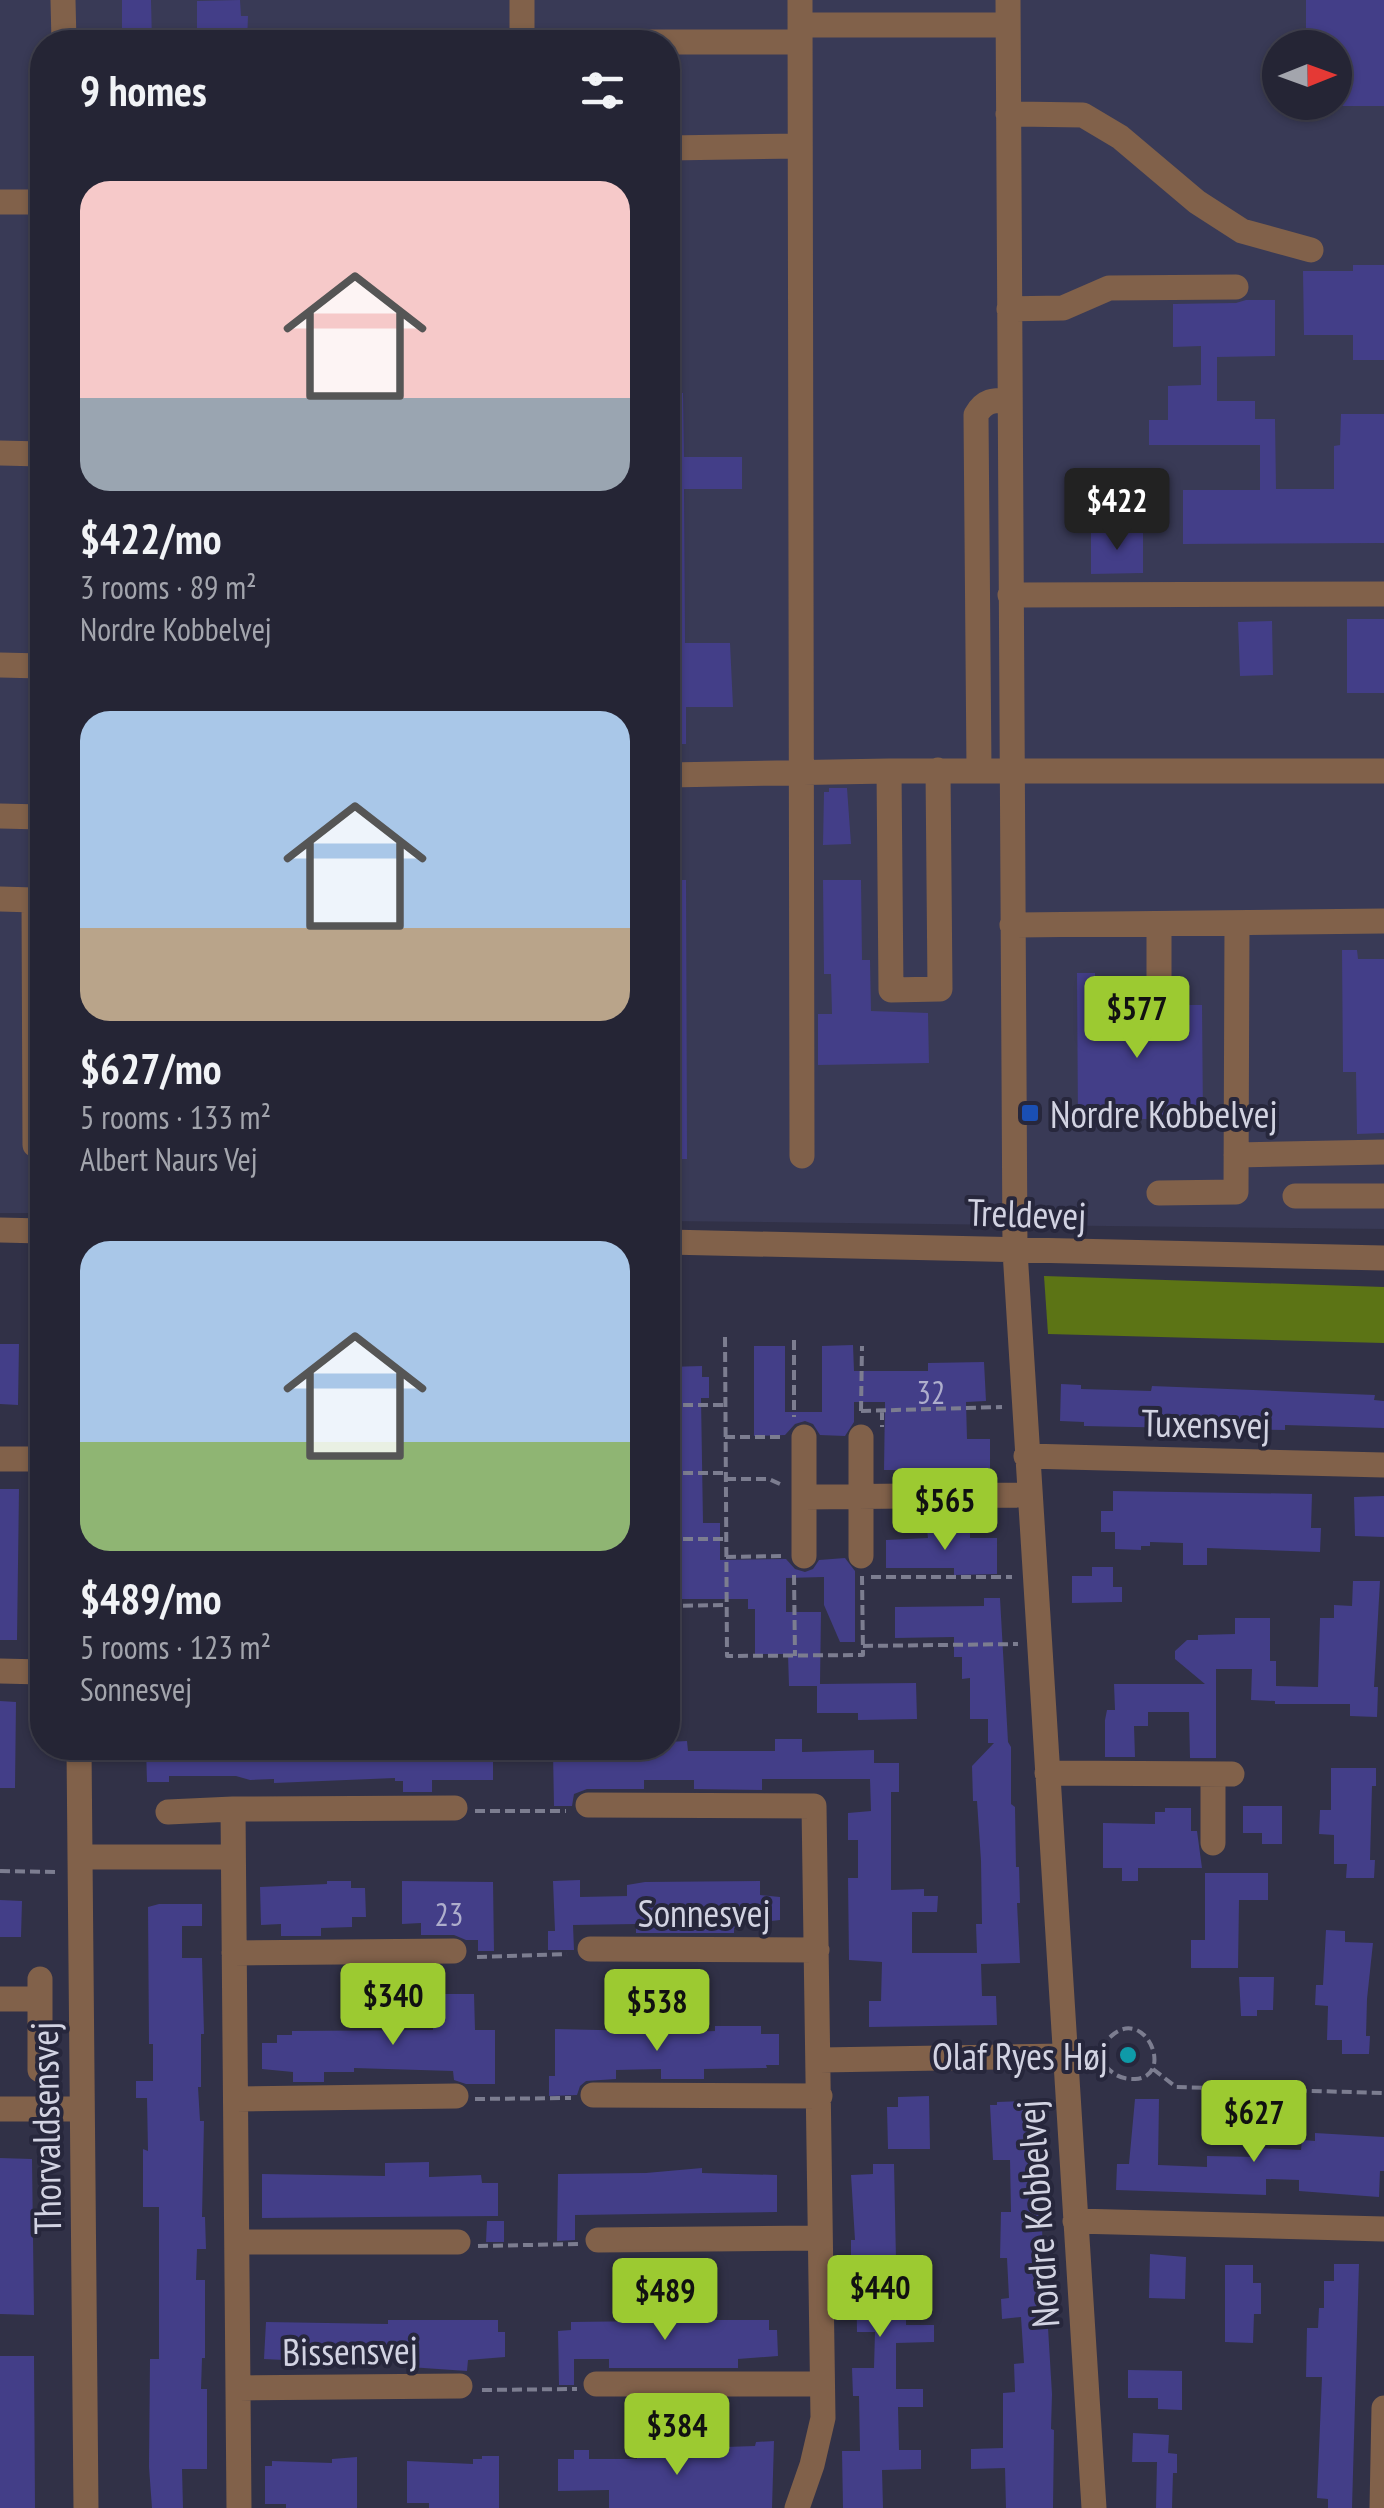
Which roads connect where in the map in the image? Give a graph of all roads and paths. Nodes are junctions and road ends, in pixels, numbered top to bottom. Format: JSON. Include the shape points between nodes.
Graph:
{"nodes":[{"id":1,"x":64,"y":0,"type":"edge"},
{"id":2,"x":522,"y":0,"type":"edge"},
{"id":3,"x":1008,"y":13,"type":"edge"},
{"id":4,"x":800,"y":22,"type":"edge"},
{"id":5,"x":64,"y":30,"type":"edge"},
{"id":6,"x":522,"y":30,"type":"edge"},
{"id":7,"x":680,"y":33,"type":"edge"},
{"id":8,"x":1008,"y":114,"type":"junction"},
{"id":9,"x":800,"y":146,"type":"junction"},
{"id":10,"x":680,"y":148,"type":"edge"},
{"id":11,"x":0,"y":202,"type":"edge"},
{"id":12,"x":30,"y":202,"type":"edge"},
{"id":13,"x":1311,"y":250,"type":"dead end"},
{"id":14,"x":1236,"y":287,"type":"dead end"},
{"id":15,"x":1009,"y":309,"type":"junction"},
{"id":16,"x":1009,"y":400,"type":"junction"},
{"id":17,"x":0,"y":453,"type":"edge"},
{"id":18,"x":30,"y":454,"type":"edge"},
{"id":19,"x":1384,"y":594,"type":"edge"},
{"id":20,"x":1010,"y":596,"type":"junction"},
{"id":21,"x":0,"y":665,"type":"edge"},
{"id":22,"x":30,"y":666,"type":"edge"},
{"id":23,"x":889,"y":770,"type":"junction"},
{"id":24,"x":938,"y":770,"type":"junction"},
{"id":25,"x":979,"y":770,"type":"junction"},
{"id":26,"x":1011,"y":770,"type":"junction"},
{"id":27,"x":1384,"y":771,"type":"edge"},
{"id":28,"x":801,"y":772,"type":"junction"},
{"id":29,"x":680,"y":775,"type":"edge"},
{"id":30,"x":0,"y":816,"type":"edge"},
{"id":31,"x":30,"y":817,"type":"edge"},
{"id":32,"x":0,"y":900,"type":"edge"},
{"id":33,"x":30,"y":900,"type":"edge"},
{"id":34,"x":1384,"y":921,"type":"edge"},
{"id":35,"x":1237,"y":922,"type":"junction"},
{"id":36,"x":1159,"y":924,"type":"junction"},
{"id":37,"x":1012,"y":925,"type":"junction"},
{"id":38,"x":1159,"y":995,"type":"dead end"},
{"id":39,"x":1384,"y":1152,"type":"edge"},
{"id":40,"x":1236,"y":1154,"type":"junction"},
{"id":41,"x":802,"y":1156,"type":"dead end"},
{"id":42,"x":1159,"y":1192,"type":"dead end"},
{"id":43,"x":1295,"y":1196,"type":"dead end"},
{"id":44,"x":1384,"y":1196,"type":"edge"},
{"id":45,"x":0,"y":1230,"type":"edge"},
{"id":46,"x":30,"y":1231,"type":"edge"},
{"id":47,"x":680,"y":1242,"type":"edge"},
{"id":48,"x":1015,"y":1251,"type":"junction"},
{"id":49,"x":1384,"y":1258,"type":"edge"},
{"id":50,"x":725,"y":1337,"type":"dead end"},
{"id":51,"x":794,"y":1340,"type":"dead end"},
{"id":52,"x":862,"y":1346,"type":"dead end"},
{"id":53,"x":725,"y":1404,"type":"junction"},
{"id":54,"x":680,"y":1405,"type":"edge"},
{"id":55,"x":1024,"y":1407,"type":"junction"},
{"id":56,"x":861,"y":1411,"type":"junction"},
{"id":57,"x":799,"y":1428,"type":"joint"},
{"id":58,"x":861,"y":1437,"type":"joint"},
{"id":59,"x":1026,"y":1456,"type":"junction"},
{"id":60,"x":0,"y":1459,"type":"edge"},
{"id":61,"x":30,"y":1459,"type":"edge"},
{"id":62,"x":1384,"y":1464,"type":"edge"},
{"id":63,"x":680,"y":1474,"type":"edge"},
{"id":64,"x":726,"y":1476,"type":"junction"},
{"id":65,"x":1029,"y":1495,"type":"junction"},
{"id":66,"x":804,"y":1497,"type":"junction"},
{"id":67,"x":861,"y":1498,"type":"junction"},
{"id":68,"x":726,"y":1539,"type":"junction"},
{"id":69,"x":680,"y":1540,"type":"edge"},
{"id":70,"x":799,"y":1566,"type":"joint"},
{"id":71,"x":861,"y":1567,"type":"junction"},
{"id":72,"x":1034,"y":1578,"type":"junction"},
{"id":73,"x":680,"y":1606,"type":"edge"},
{"id":74,"x":726,"y":1606,"type":"junction"},
{"id":75,"x":1038,"y":1644,"type":"junction"},
{"id":76,"x":863,"y":1646,"type":"junction"},
{"id":77,"x":795,"y":1656,"type":"junction"},
{"id":78,"x":0,"y":1672,"type":"edge"},
{"id":79,"x":30,"y":1672,"type":"edge"},
{"id":80,"x":79,"y":1760,"type":"edge"},
{"id":81,"x":1047,"y":1773,"type":"junction"},
{"id":82,"x":588,"y":1805,"type":"joint"},
{"id":83,"x":233,"y":1810,"type":"junction"},
{"id":84,"x":168,"y":1812,"type":"dead end"},
{"id":85,"x":440,"y":1816,"type":"joint"},
{"id":86,"x":1214,"y":1843,"type":"dead end"},
{"id":87,"x":233,"y":1857,"type":"junction"},
{"id":88,"x":80,"y":1865,"type":"junction"},
{"id":89,"x":0,"y":1871,"type":"edge"},
{"id":90,"x":590,"y":1949,"type":"joint"},
{"id":91,"x":817,"y":1950,"type":"junction"},
{"id":92,"x":454,"y":1951,"type":"joint"},
{"id":93,"x":234,"y":1953,"type":"junction"},
{"id":94,"x":0,"y":1998,"type":"edge"},
{"id":95,"x":1097,"y":2054,"type":"junction"},
{"id":96,"x":1065,"y":2056,"type":"junction"},
{"id":97,"x":820,"y":2060,"type":"junction"},
{"id":98,"x":1153,"y":2069,"type":"junction"},
{"id":99,"x":40,"y":2070,"type":"dead end"},
{"id":100,"x":1384,"y":2093,"type":"edge"},
{"id":101,"x":593,"y":2095,"type":"joint"},
{"id":102,"x":456,"y":2096,"type":"joint"},
{"id":103,"x":820,"y":2096,"type":"junction"},
{"id":104,"x":236,"y":2099,"type":"junction"},
{"id":105,"x":0,"y":2108,"type":"edge"},
{"id":106,"x":82,"y":2109,"type":"junction"},
{"id":107,"x":1075,"y":2222,"type":"junction"},
{"id":108,"x":1384,"y":2229,"type":"edge"},
{"id":109,"x":820,"y":2238,"type":"junction"},
{"id":110,"x":598,"y":2240,"type":"joint"},
{"id":111,"x":238,"y":2242,"type":"junction"},
{"id":112,"x":458,"y":2242,"type":"joint"},
{"id":113,"x":596,"y":2384,"type":"joint"},
{"id":114,"x":822,"y":2384,"type":"junction"},
{"id":115,"x":460,"y":2386,"type":"joint"},
{"id":116,"x":240,"y":2388,"type":"junction"},
{"id":117,"x":1384,"y":2408,"type":"edge"},
{"id":118,"x":86,"y":2508,"type":"edge"},
{"id":119,"x":239,"y":2508,"type":"edge"},
{"id":120,"x":797,"y":2508,"type":"edge"},
{"id":121,"x":1094,"y":2508,"type":"edge"},
{"id":122,"x":1382,"y":2508,"type":"edge"}],
"edges":[{"from":1,"to":5,"type":"street"},
{"from":2,"to":6,"type":"street"},
{"from":3,"to":4,"type":"street"},
{"from":3,"to":8,"type":"street","name":"Nordre Kobbelvej"},
{"from":4,"to":7,"type":"street"},
{"from":4,"to":9,"type":"street"},
{"from":8,"to":13,"type":"street","via":[[1083,115],[1242,231]]},
{"from":8,"to":15,"type":"street","name":"Nordre Kobbelvej"},
{"from":9,"to":10,"type":"street"},
{"from":9,"to":28,"type":"street"},
{"from":11,"to":12,"type":"street"},
{"from":14,"to":15,"type":"street","via":[[1109,288],[1063,308]]},
{"from":15,"to":16,"type":"street","name":"Nordre Kobbelvej"},
{"from":16,"to":20,"type":"street","name":"Nordre Kobbelvej"},
{"from":16,"to":25,"type":"street","via":[[990,401],[976,415]]},
{"from":17,"to":18,"type":"street"},
{"from":19,"to":20,"type":"street"},
{"from":20,"to":26,"type":"street","name":"Nordre Kobbelvej"},
{"from":21,"to":22,"type":"street"},
{"from":23,"to":24,"type":"street"},
{"from":23,"to":24,"type":"street","via":[[891,990],[940,989]]},
{"from":23,"to":28,"type":"street"},
{"from":24,"to":25,"type":"street"},
{"from":25,"to":26,"type":"street"},
{"from":26,"to":27,"type":"street"},
{"from":26,"to":37,"type":"street","name":"Nordre Kobbelvej"},
{"from":28,"to":29,"type":"street"},
{"from":28,"to":41,"type":"street"},
{"from":30,"to":31,"type":"street"},
{"from":32,"to":33,"type":"street"},
{"from":34,"to":35,"type":"street"},
{"from":35,"to":36,"type":"street"},
{"from":35,"to":40,"type":"street"},
{"from":36,"to":37,"type":"street"},
{"from":36,"to":38,"type":"street"},
{"from":37,"to":48,"type":"street","name":"Nordre Kobbelvej"},
{"from":39,"to":40,"type":"street"},
{"from":40,"to":42,"type":"street","via":[[1236,1192]]},
{"from":43,"to":44,"type":"street"},
{"from":45,"to":46,"type":"street"},
{"from":47,"to":48,"type":"street","name":"Treldevej"},
{"from":48,"to":49,"type":"street","name":"Treldevej"},
{"from":48,"to":55,"type":"street","name":"Nordre Kobbelvej"},
{"from":50,"to":53,"type":"path"},
{"from":51,"to":57,"type":"path"},
{"from":52,"to":56,"type":"path"},
{"from":53,"to":54,"type":"path"},
{"from":53,"to":64,"type":"path"},
{"from":55,"to":56,"type":"path"},
{"from":55,"to":59,"type":"street","name":"Nordre Kobbelvej"},
{"from":56,"to":58,"type":"path"},
{"from":57,"to":66,"type":"street"},
{"from":58,"to":67,"type":"street"},
{"from":59,"to":62,"type":"street","name":"Tuxensvej"},
{"from":59,"to":65,"type":"street","name":"Nordre Kobbelvej"},
{"from":60,"to":61,"type":"street"},
{"from":63,"to":64,"type":"path"},
{"from":64,"to":66,"type":"path","via":[[772,1479]]},
{"from":64,"to":68,"type":"path"},
{"from":65,"to":67,"type":"street"},
{"from":65,"to":72,"type":"street","name":"Nordre Kobbelvej"},
{"from":66,"to":67,"type":"street"},
{"from":66,"to":70,"type":"street"},
{"from":67,"to":71,"type":"street"},
{"from":68,"to":69,"type":"path"},
{"from":68,"to":74,"type":"path"},
{"from":70,"to":77,"type":"path"},
{"from":71,"to":72,"type":"path"},
{"from":71,"to":76,"type":"path"},
{"from":72,"to":75,"type":"street","name":"Nordre Kobbelvej"},
{"from":73,"to":74,"type":"path"},
{"from":74,"to":77,"type":"path","via":[[727,1656]]},
{"from":75,"to":76,"type":"path"},
{"from":75,"to":81,"type":"street","name":"Nordre Kobbelvej"},
{"from":76,"to":77,"type":"path","via":[[863,1656]]},
{"from":78,"to":79,"type":"street"},
{"from":80,"to":88,"type":"street","name":"Thorvaldsensvej"},
{"from":81,"to":86,"type":"street","via":[[1222,1774]]},
{"from":81,"to":96,"type":"street","name":"Nordre Kobbelvej"},
{"from":82,"to":85,"type":"path","via":[[583,1811]]},
{"from":82,"to":91,"type":"street","name":"Sonnesvej","via":[[814,1806]]},
{"from":83,"to":84,"type":"street"},
{"from":83,"to":85,"type":"street"},
{"from":83,"to":87,"type":"street","name":"Bissensvej"},
{"from":87,"to":88,"type":"street"},
{"from":87,"to":93,"type":"street","name":"Bissensvej"},
{"from":88,"to":89,"type":"path"},
{"from":88,"to":106,"type":"street","name":"Thorvaldsensvej"},
{"from":90,"to":91,"type":"street","name":"Sonnesvej"},
{"from":90,"to":92,"type":"path","via":[[464,1957]]},
{"from":91,"to":97,"type":"street","name":"Sonnesvej"},
{"from":92,"to":93,"type":"street"},
{"from":93,"to":104,"type":"street","name":"Bissensvej"},
{"from":94,"to":99,"type":"street","via":[[40,1989]]},
{"from":95,"to":96,"type":"path"},
{"from":95,"to":98,"type":"path","via":[[1119,2077],[1144,2078]]},
{"from":95,"to":98,"type":"path","via":[[1118,2031],[1142,2031],[1156,2056]]},
{"from":96,"to":97,"type":"street"},
{"from":96,"to":107,"type":"street","name":"Nordre Kobbelvej"},
{"from":97,"to":103,"type":"street","name":"Sonnesvej"},
{"from":98,"to":100,"type":"path","via":[[1176,2087]]},
{"from":101,"to":102,"type":"path"},
{"from":101,"to":103,"type":"street"},
{"from":102,"to":104,"type":"street"},
{"from":103,"to":109,"type":"street","name":"Sonnesvej"},
{"from":104,"to":111,"type":"street","name":"Bissensvej"},
{"from":105,"to":106,"type":"street"},
{"from":106,"to":118,"type":"street","name":"Thorvaldsensvej"},
{"from":107,"to":108,"type":"street"},
{"from":107,"to":121,"type":"street","name":"Nordre Kobbelvej"},
{"from":109,"to":110,"type":"street"},
{"from":109,"to":114,"type":"street","name":"Sonnesvej"},
{"from":110,"to":112,"type":"path"},
{"from":111,"to":112,"type":"street"},
{"from":111,"to":116,"type":"street","name":"Bissensvej"},
{"from":113,"to":114,"type":"street"},
{"from":113,"to":115,"type":"path"},
{"from":114,"to":120,"type":"street","name":"Sonnesvej","via":[[822,2418]]},
{"from":115,"to":116,"type":"street","name":"Bissensvej"},
{"from":116,"to":119,"type":"street","name":"Bissensvej"},
{"from":117,"to":122,"type":"street"}]}
